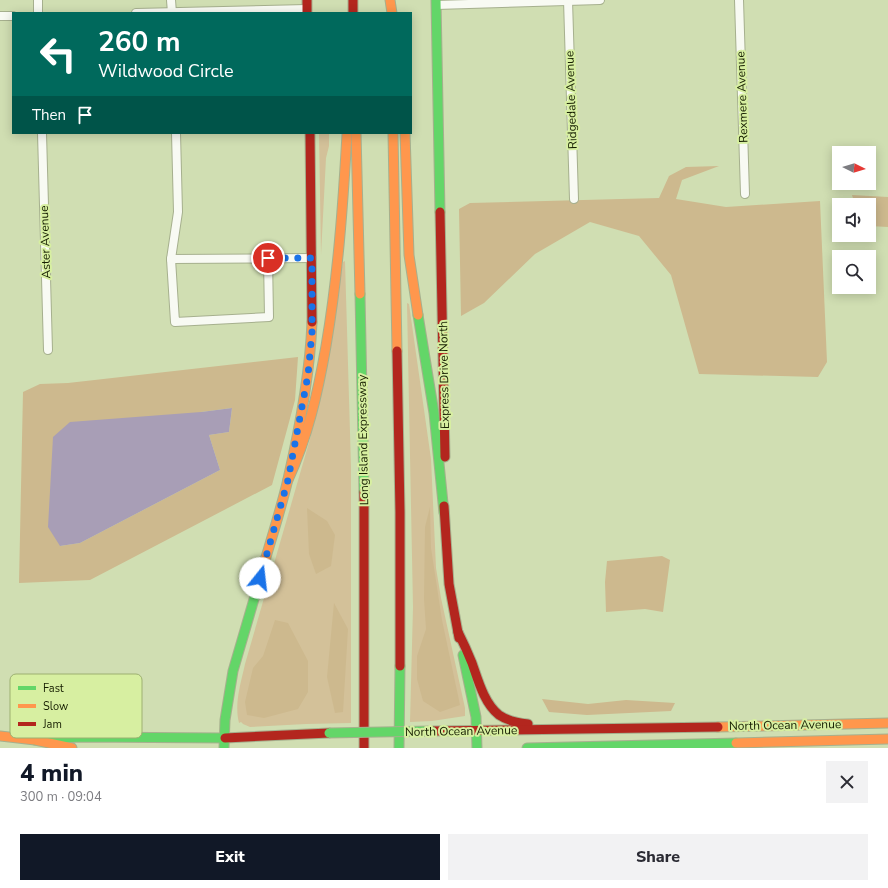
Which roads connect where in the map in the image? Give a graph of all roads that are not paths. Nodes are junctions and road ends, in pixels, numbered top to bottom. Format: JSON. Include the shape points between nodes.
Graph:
{"nodes":[{"id":1,"x":38,"y":0,"type":"edge"},
{"id":2,"x":171,"y":0,"type":"edge"},
{"id":3,"x":353,"y":0,"type":"edge"},
{"id":4,"x":390,"y":0,"type":"edge"},
{"id":5,"x":568,"y":0,"type":"edge"},
{"id":6,"x":600,"y":0,"type":"edge"},
{"id":7,"x":739,"y":0,"type":"edge"},
{"id":8,"x":436,"y":2,"type":"edge"},
{"id":9,"x":307,"y":7,"type":"edge"},
{"id":10,"x":38,"y":12,"type":"edge"},
{"id":11,"x":172,"y":12,"type":"edge"},
{"id":12,"x":353,"y":12,"type":"edge"},
{"id":13,"x":391,"y":12,"type":"edge"},
{"id":14,"x":0,"y":16,"type":"edge"},
{"id":15,"x":12,"y":16,"type":"edge"},
{"id":16,"x":42,"y":134,"type":"edge"},
{"id":17,"x":176,"y":134,"type":"edge"},
{"id":18,"x":310,"y":134,"type":"edge"},
{"id":19,"x":347,"y":134,"type":"edge"},
{"id":20,"x":356,"y":134,"type":"edge"},
{"id":21,"x":393,"y":134,"type":"edge"},
{"id":22,"x":405,"y":134,"type":"edge"},
{"id":23,"x":745,"y":194,"type":"dead end"},
{"id":24,"x":574,"y":199,"type":"dead end"},
{"id":25,"x":268,"y":258,"type":"junction"},
{"id":26,"x":312,"y":258,"type":"junction"},
{"id":27,"x":171,"y":259,"type":"junction"},
{"id":28,"x":48,"y":350,"type":"dead end"},
{"id":29,"x":288,"y":480,"type":"junction"},
{"id":30,"x":444,"y":513,"type":"junction"},
{"id":31,"x":458,"y":632,"type":"junction"},
{"id":32,"x":888,"y":723,"type":"edge"},
{"id":33,"x":607,"y":729,"type":"junction"},
{"id":34,"x":477,"y":731,"type":"junction"},
{"id":35,"x":0,"y":736,"type":"edge"},
{"id":36,"x":10,"y":737,"type":"edge"},
{"id":37,"x":18,"y":738,"type":"edge"},
{"id":38,"x":64,"y":738,"type":"edge"},
{"id":39,"x":107,"y":738,"type":"edge"},
{"id":40,"x":225,"y":738,"type":"junction"},
{"id":41,"x":888,"y":739,"type":"edge"},
{"id":42,"x":35,"y":740,"type":"junction"},
{"id":43,"x":72,"y":748,"type":"edge"},
{"id":44,"x":224,"y":748,"type":"edge"},
{"id":45,"x":364,"y":748,"type":"edge"},
{"id":46,"x":399,"y":748,"type":"edge"},
{"id":47,"x":477,"y":748,"type":"edge"},
{"id":48,"x":527,"y":748,"type":"edge"}],
"edges":[{"from":1,"to":10,"type":"street"},
{"from":2,"to":11,"type":"street"},
{"from":3,"to":12,"type":"main road"},
{"from":4,"to":13,"type":"main road"},
{"from":5,"to":6,"type":"street"},
{"from":5,"to":8,"type":"street"},
{"from":5,"to":24,"type":"street","name":"Ridgedale Avenue"},
{"from":7,"to":23,"type":"street","name":"Rexmere Avenue"},
{"from":8,"to":30,"type":"main road","name":"Express Drive North","via":[[446,437]]},
{"from":9,"to":11,"type":"street"},
{"from":14,"to":15,"type":"street"},
{"from":16,"to":28,"type":"street","name":"Aster Avenue"},
{"from":17,"to":27,"type":"street","via":[[178,212]]},
{"from":18,"to":26,"type":"main road"},
{"from":19,"to":29,"type":"main road","via":[[341,232],[332,314],[305,439]]},
{"from":20,"to":45,"type":"main road","name":"Long Island Expressway","via":[[365,529]]},
{"from":21,"to":46,"type":"main road","via":[[400,497]]},
{"from":22,"to":30,"type":"main road","via":[[409,255],[435,426]]},
{"from":25,"to":26,"type":"street"},
{"from":25,"to":27,"type":"street"},
{"from":25,"to":27,"type":"street","via":[[269,317],[175,322]]},
{"from":26,"to":29,"type":"main road","via":[[311,351]]},
{"from":29,"to":40,"type":"main road","via":[[233,672],[225,720]]},
{"from":30,"to":31,"type":"main road","name":"Express Drive North","via":[[449,584]]},
{"from":31,"to":33,"type":"main road","via":[[483,694],[501,716],[523,724]]},
{"from":31,"to":34,"type":"main road","name":"Express Drive North"},
{"from":32,"to":33,"type":"main road","name":"North Ocean Avenue"},
{"from":33,"to":34,"type":"main road","name":"North Ocean Avenue"},
{"from":34,"to":40,"type":"main road","name":"North Ocean Avenue","bridge":true},
{"from":34,"to":47,"type":"main road","name":"Express Drive North"},
{"from":35,"to":36,"type":"main road","name":"North Ocean Avenue"},
{"from":37,"to":42,"type":"main road","name":"North Ocean Avenue"},
{"from":38,"to":42,"type":"main road","name":"North Ocean Avenue"},
{"from":39,"to":40,"type":"main road","name":"North Ocean Avenue"},
{"from":40,"to":44,"type":"main road"},
{"from":41,"to":48,"type":"main road","name":"North Ocean Avenue"},
{"from":42,"to":43,"type":"main road","name":"North Ocean Avenue"}]}
